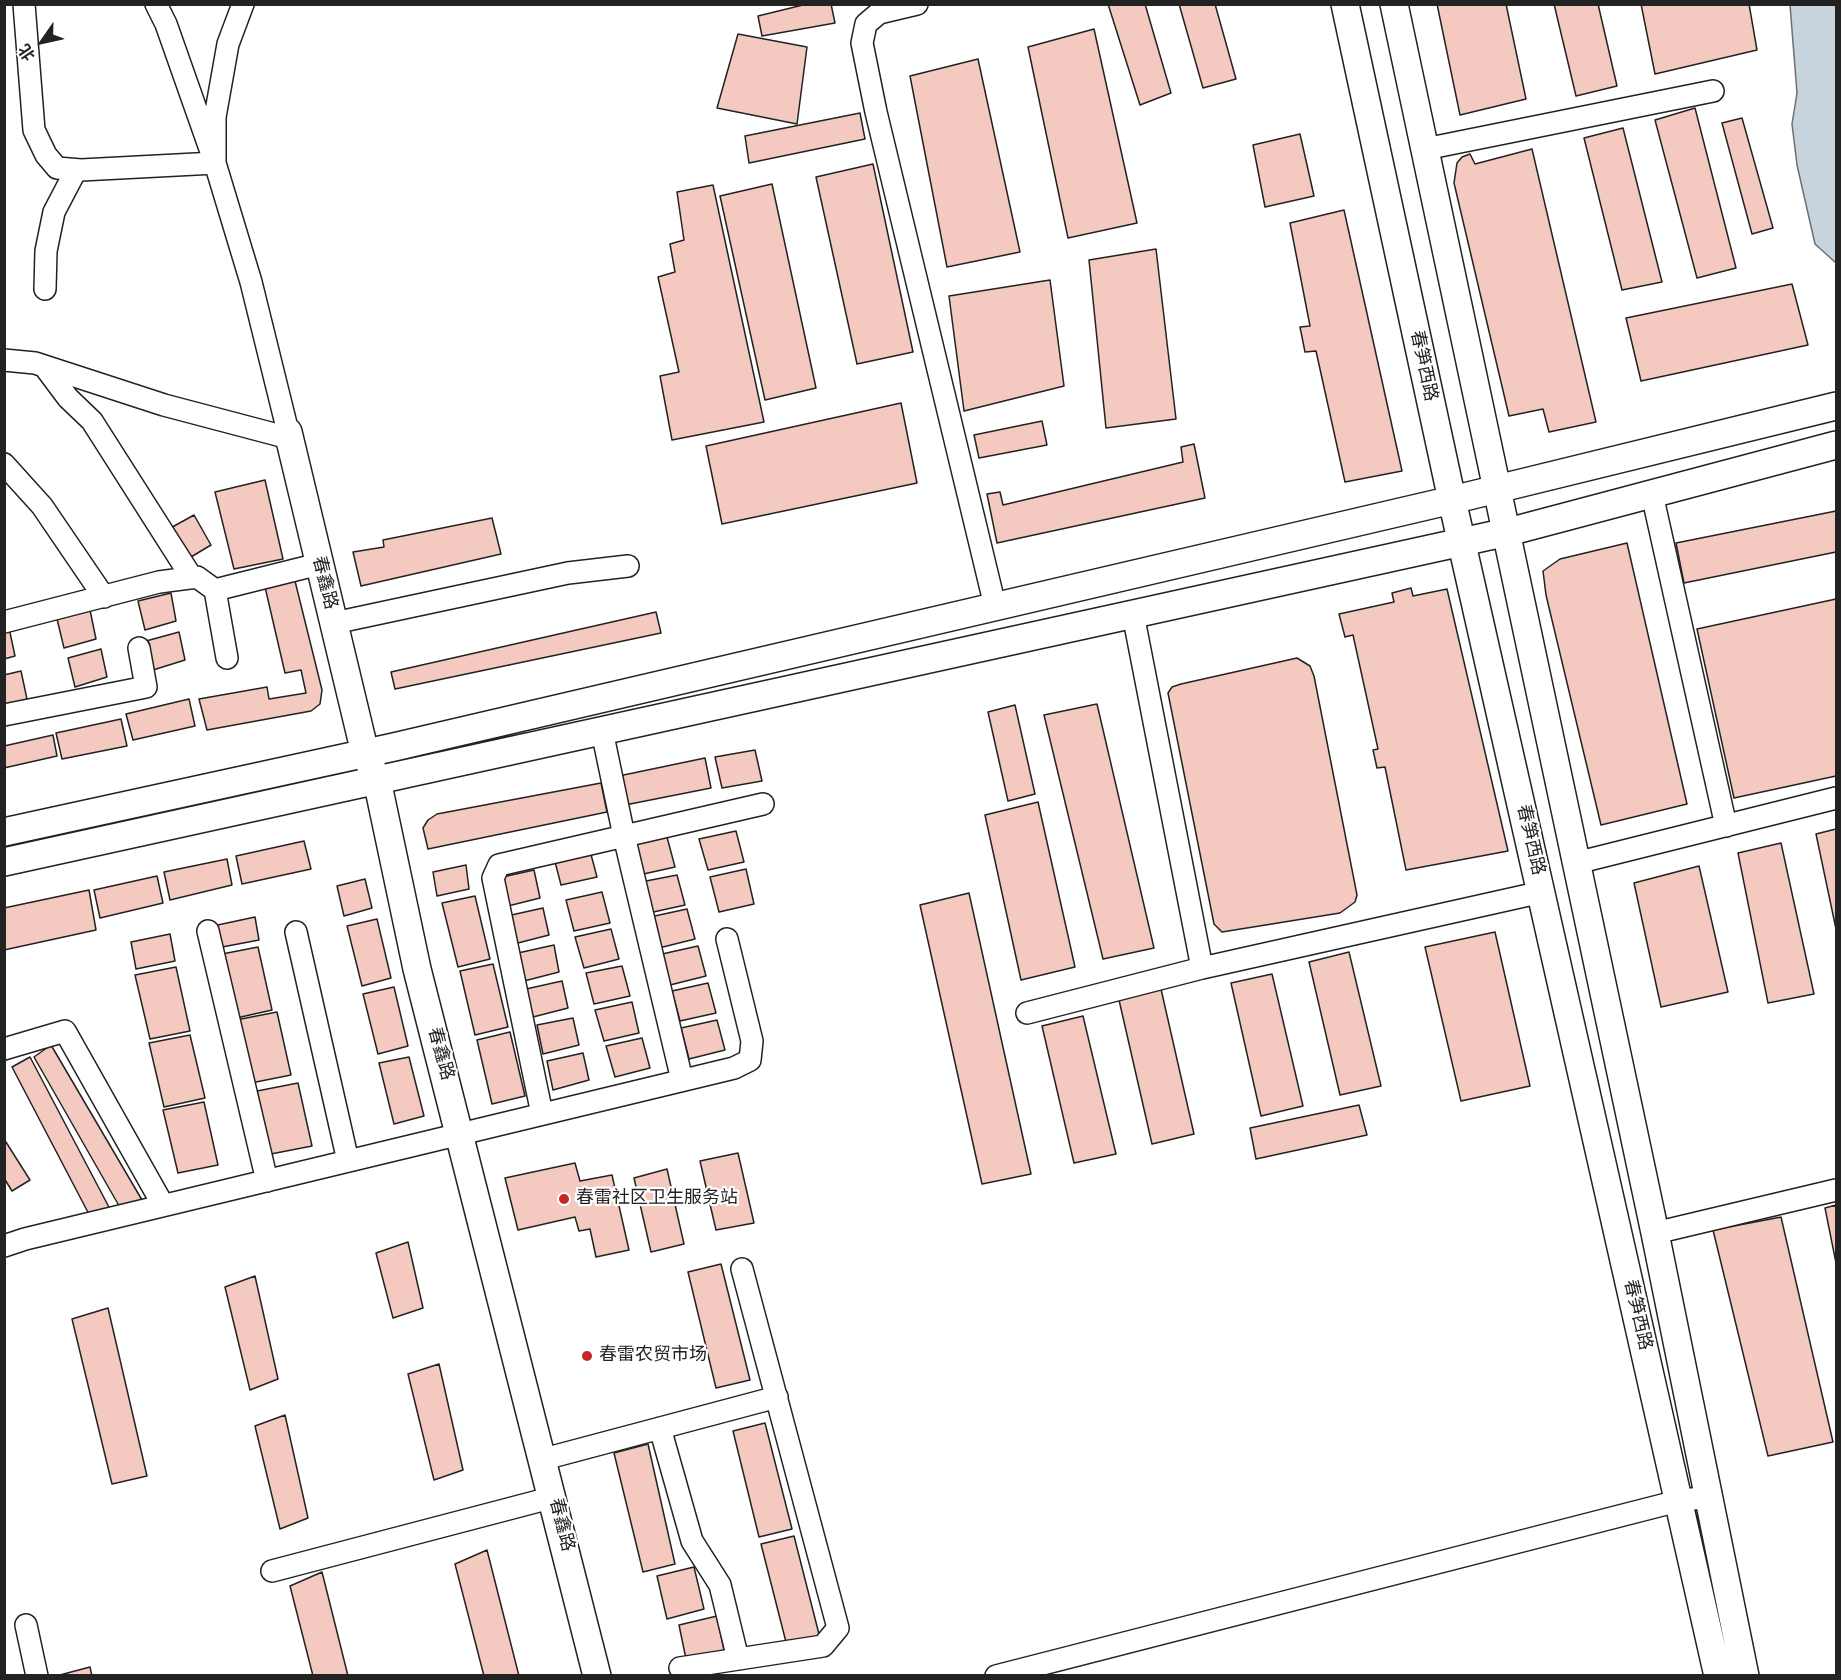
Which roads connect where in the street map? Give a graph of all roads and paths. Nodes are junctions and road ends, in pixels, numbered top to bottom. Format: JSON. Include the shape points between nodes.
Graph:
{"nodes":[{"id":1,"x":24,"y":4,"type":"edge"},
{"id":2,"x":156,"y":4,"type":"edge"},
{"id":3,"x":243,"y":4,"type":"edge"},
{"id":4,"x":917,"y":4,"type":"edge"},
{"id":5,"x":1345,"y":4,"type":"edge"},
{"id":6,"x":1394,"y":4,"type":"edge"},
{"id":7,"x":1713,"y":91,"type":"dead end"},
{"id":8,"x":1425,"y":149,"type":"junction"},
{"id":9,"x":215,"y":163,"type":"junction"},
{"id":10,"x":76,"y":170,"type":"junction"},
{"id":11,"x":45,"y":289,"type":"dead end"},
{"id":12,"x":4,"y":360,"type":"edge"},
{"id":13,"x":44,"y":366,"type":"junction"},
{"id":14,"x":1836,"y":406,"type":"edge"},
{"id":15,"x":288,"y":435,"type":"junction"},
{"id":16,"x":1836,"y":445,"type":"edge"},
{"id":17,"x":4,"y":464,"type":"edge"},
{"id":18,"x":1497,"y":489,"type":"junction"},
{"id":19,"x":1652,"y":494,"type":"junction"},
{"id":20,"x":1452,"y":500,"type":"junction"},
{"id":21,"x":1506,"y":532,"type":"junction"},
{"id":22,"x":1463,"y":542,"type":"junction"},
{"id":23,"x":320,"y":564,"type":"junction"},
{"id":24,"x":628,"y":567,"type":"dead end"},
{"id":25,"x":192,"y":578,"type":"junction"},
{"id":26,"x":215,"y":590,"type":"junction"},
{"id":27,"x":105,"y":597,"type":"junction"},
{"id":28,"x":995,"y":606,"type":"junction"},
{"id":29,"x":1133,"y":614,"type":"junction"},
{"id":30,"x":4,"y":622,"type":"edge"},
{"id":31,"x":334,"y":623,"type":"junction"},
{"id":32,"x":139,"y":648,"type":"dead end"},
{"id":33,"x":227,"y":658,"type":"dead end"},
{"id":34,"x":4,"y":715,"type":"edge"},
{"id":35,"x":602,"y":731,"type":"junction"},
{"id":36,"x":365,"y":753,"type":"junction"},
{"id":37,"x":375,"y":780,"type":"junction"},
{"id":38,"x":1836,"y":798,"type":"edge"},
{"id":39,"x":763,"y":804,"type":"dead end"},
{"id":40,"x":1726,"y":826,"type":"junction"},
{"id":41,"x":4,"y":832,"type":"edge"},
{"id":42,"x":624,"y":836,"type":"junction"},
{"id":43,"x":4,"y":862,"type":"edge"},
{"id":44,"x":1576,"y":863,"type":"junction"},
{"id":45,"x":1542,"y":892,"type":"junction"},
{"id":46,"x":208,"y":931,"type":"dead end"},
{"id":47,"x":296,"y":932,"type":"dead end"},
{"id":48,"x":727,"y":939,"type":"dead end"},
{"id":49,"x":1202,"y":968,"type":"junction"},
{"id":50,"x":1027,"y":1013,"type":"dead end"},
{"id":51,"x":4,"y":1049,"type":"edge"},
{"id":52,"x":682,"y":1080,"type":"junction"},
{"id":53,"x":542,"y":1114,"type":"junction"},
{"id":54,"x":451,"y":1136,"type":"junction"},
{"id":55,"x":348,"y":1161,"type":"junction"},
{"id":56,"x":267,"y":1181,"type":"junction"},
{"id":57,"x":1836,"y":1190,"type":"edge"},
{"id":58,"x":163,"y":1206,"type":"junction"},
{"id":59,"x":1655,"y":1233,"type":"junction"},
{"id":60,"x":4,"y":1246,"type":"edge"},
{"id":61,"x":742,"y":1269,"type":"dead end"},
{"id":62,"x":777,"y":1397,"type":"junction"},
{"id":63,"x":660,"y":1428,"type":"junction"},
{"id":64,"x":544,"y":1459,"type":"junction"},
{"id":65,"x":1707,"y":1497,"type":"junction"},
{"id":66,"x":546,"y":1499,"type":"junction"},
{"id":67,"x":1678,"y":1501,"type":"junction"},
{"id":68,"x":272,"y":1571,"type":"dead end"},
{"id":69,"x":26,"y":1625,"type":"dead end"},
{"id":70,"x":738,"y":1659,"type":"junction"},
{"id":71,"x":680,"y":1668,"type":"dead end"},
{"id":72,"x":37,"y":1676,"type":"edge"},
{"id":73,"x":581,"y":1676,"type":"edge"},
{"id":74,"x":597,"y":1676,"type":"edge"},
{"id":75,"x":996,"y":1676,"type":"edge"},
{"id":76,"x":1718,"y":1676,"type":"edge"},
{"id":77,"x":1745,"y":1676,"type":"edge"}],
"edges":[{"from":1,"to":10,"type":"street","via":[[34,130],[57,168]]},
{"from":2,"to":9,"type":"street"},
{"from":3,"to":9,"type":"street","via":[[228,44],[215,117]]},
{"from":4,"to":28,"type":"street","via":[[879,13],[866,24],[862,43]]},
{"from":5,"to":20,"type":"main road","name":"春笋西路"},
{"from":6,"to":8,"type":"main road","name":"春笋西路"},
{"from":7,"to":8,"type":"street"},
{"from":8,"to":18,"type":"main road","name":"春笋西路"},
{"from":9,"to":10,"type":"street"},
{"from":9,"to":15,"type":"street","via":[[251,282]]},
{"from":10,"to":11,"type":"street","via":[[54,212],[46,251]]},
{"from":12,"to":13,"type":"street"},
{"from":13,"to":15,"type":"street","via":[[164,405]]},
{"from":13,"to":25,"type":"street","via":[[92,421]]},
{"from":14,"to":18,"type":"main road"},
{"from":15,"to":23,"type":"main road","name":"春鑫路"},
{"from":16,"to":19,"type":"main road"},
{"from":17,"to":27,"type":"street","via":[[42,506]]},
{"from":18,"to":20,"type":"main road"},
{"from":18,"to":21,"type":"main road","name":"春笋西路"},
{"from":19,"to":21,"type":"main road"},
{"from":19,"to":40,"type":"street"},
{"from":20,"to":22,"type":"main road","name":"春笋西路"},
{"from":20,"to":28,"type":"main road"},
{"from":21,"to":22,"type":"main road"},
{"from":21,"to":44,"type":"main road","name":"春笋西路"},
{"from":22,"to":29,"type":"main road"},
{"from":22,"to":45,"type":"main road","name":"春笋西路"},
{"from":23,"to":26,"type":"street"},
{"from":23,"to":31,"type":"main road","name":"春鑫路"},
{"from":24,"to":31,"type":"street","via":[[568,573]]},
{"from":25,"to":26,"type":"street","via":[[197,577]]},
{"from":25,"to":27,"type":"street","via":[[159,582]]},
{"from":26,"to":33,"type":"street"},
{"from":27,"to":30,"type":"street"},
{"from":28,"to":36,"type":"main road"},
{"from":29,"to":35,"type":"main road"},
{"from":29,"to":49,"type":"street"},
{"from":31,"to":36,"type":"main road","name":"春鑫路"},
{"from":32,"to":34,"type":"street","via":[[146,687]]},
{"from":35,"to":37,"type":"main road"},
{"from":35,"to":42,"type":"street"},
{"from":36,"to":37,"type":"main road","name":"春鑫路"},
{"from":36,"to":41,"type":"main road"},
{"from":37,"to":43,"type":"main road"},
{"from":37,"to":54,"type":"main road","name":"春鑫路","via":[[374,826]]},
{"from":38,"to":40,"type":"street"},
{"from":39,"to":42,"type":"street"},
{"from":40,"to":44,"type":"street"},
{"from":42,"to":52,"type":"street"},
{"from":42,"to":53,"type":"street","via":[[499,866],[493,878]]},
{"from":44,"to":59,"type":"main road","name":"春笋西路"},
{"from":45,"to":49,"type":"street"},
{"from":45,"to":67,"type":"main road","name":"春笋西路"},
{"from":46,"to":56,"type":"street"},
{"from":47,"to":55,"type":"street"},
{"from":48,"to":52,"type":"street","via":[[752,1041],[750,1060],[734,1068]]},
{"from":49,"to":50,"type":"street"},
{"from":51,"to":58,"type":"street","via":[[65,1031]]},
{"from":52,"to":53,"type":"street"},
{"from":53,"to":54,"type":"street"},
{"from":54,"to":55,"type":"street"},
{"from":54,"to":64,"type":"main road","name":"春鑫路"},
{"from":54,"to":66,"type":"main road","name":"春鑫路"},
{"from":55,"to":56,"type":"street"},
{"from":56,"to":58,"type":"street"},
{"from":57,"to":59,"type":"street"},
{"from":58,"to":60,"type":"street"},
{"from":59,"to":65,"type":"main road","name":"春笋西路"},
{"from":61,"to":62,"type":"street"},
{"from":62,"to":63,"type":"street"},
{"from":62,"to":70,"type":"street","via":[[838,1628],[823,1646]]},
{"from":63,"to":64,"type":"street"},
{"from":63,"to":70,"type":"street","via":[[693,1541],[720,1585]]},
{"from":64,"to":66,"type":"main road","name":"春鑫路"},
{"from":65,"to":67,"type":"street"},
{"from":65,"to":77,"type":"main road","name":"春笋西路"},
{"from":66,"to":68,"type":"street"},
{"from":66,"to":73,"type":"main road","name":"春鑫路"},
{"from":66,"to":74,"type":"main road","name":"春鑫路"},
{"from":67,"to":75,"type":"street"},
{"from":67,"to":76,"type":"main road","name":"春笋西路"},
{"from":69,"to":72,"type":"street"},
{"from":70,"to":71,"type":"street"}]}
